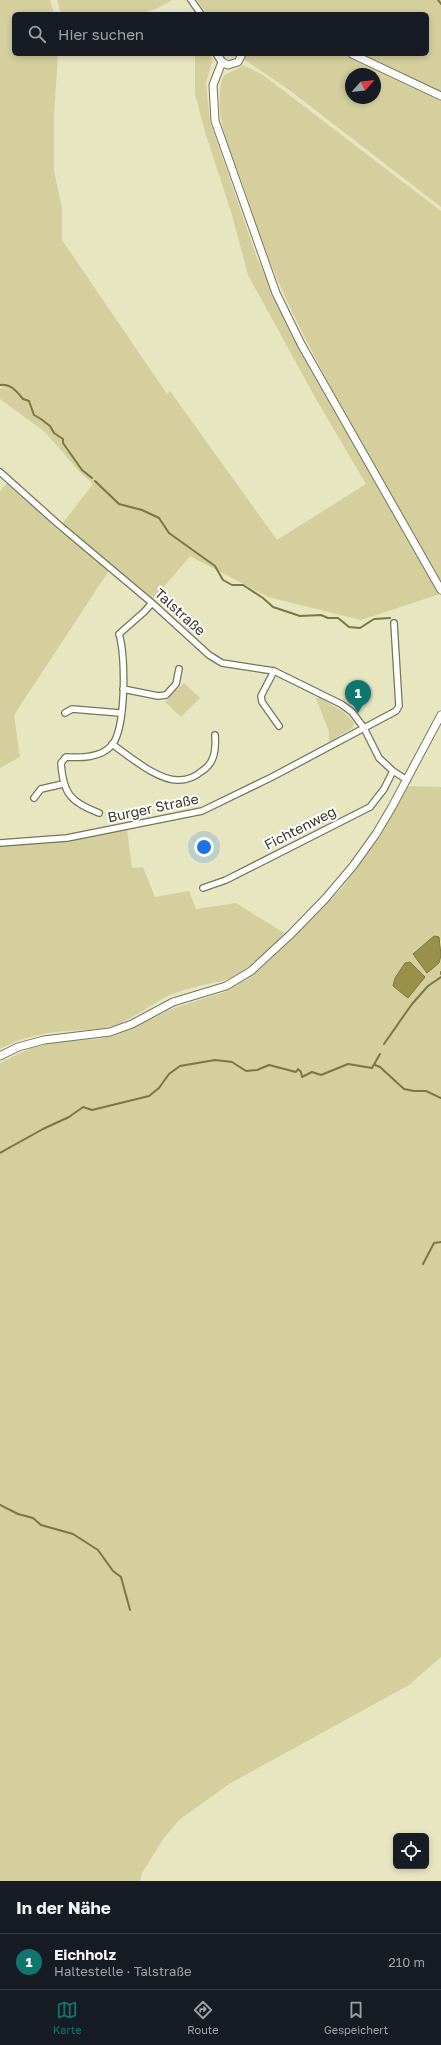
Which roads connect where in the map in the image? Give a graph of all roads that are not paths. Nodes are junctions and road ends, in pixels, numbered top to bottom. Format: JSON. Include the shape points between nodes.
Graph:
{"nodes":[{"id":1,"x":191,"y":0,"type":"edge"},
{"id":2,"x":199,"y":12,"type":"edge"},
{"id":3,"x":218,"y":56,"type":"edge"},
{"id":4,"x":242,"y":56,"type":"edge"},
{"id":5,"x":356,"y":56,"type":"edge"},
{"id":6,"x":222,"y":62,"type":"junction"},
{"id":7,"x":441,"y":96,"type":"edge"},
{"id":8,"x":0,"y":472,"type":"edge"},
{"id":9,"x":441,"y":590,"type":"edge"},
{"id":10,"x":152,"y":603,"type":"junction"},
{"id":11,"x":394,"y":623,"type":"dead end"},
{"id":12,"x":179,"y":669,"type":"dead end"},
{"id":13,"x":274,"y":671,"type":"junction"},
{"id":14,"x":123,"y":689,"type":"junction"},
{"id":15,"x":65,"y":713,"type":"dead end"},
{"id":16,"x":120,"y":713,"type":"junction"},
{"id":17,"x":441,"y":715,"type":"edge"},
{"id":18,"x":279,"y":726,"type":"dead end"},
{"id":19,"x":364,"y":728,"type":"junction"},
{"id":20,"x":214,"y":736,"type":"dead end"},
{"id":21,"x":112,"y":744,"type":"junction"},
{"id":22,"x":393,"y":772,"type":"junction"},
{"id":23,"x":407,"y":780,"type":"junction"},
{"id":24,"x":63,"y":784,"type":"junction"},
{"id":25,"x":34,"y":798,"type":"dead end"},
{"id":26,"x":99,"y":813,"type":"dead end"},
{"id":27,"x":0,"y":843,"type":"edge"},
{"id":28,"x":203,"y":888,"type":"dead end"},
{"id":29,"x":0,"y":1056,"type":"edge"}],
"edges":[{"from":1,"to":2,"type":"street"},
{"from":3,"to":6,"type":"street"},
{"from":4,"to":6,"type":"street","via":[[236,64],[228,65]]},
{"from":5,"to":7,"type":"street"},
{"from":6,"to":9,"type":"street","via":[[213,85],[215,121],[276,293],[301,344]]},
{"from":8,"to":10,"type":"street","name":"Talstraße"},
{"from":10,"to":13,"type":"street","name":"Talstraße","via":[[209,654],[222,662]]},
{"from":10,"to":14,"type":"street","via":[[119,634],[124,661]]},
{"from":11,"to":19,"type":"street","via":[[399,706],[396,711]]},
{"from":12,"to":14,"type":"street","via":[[176,684],[166,695],[158,696]]},
{"from":13,"to":18,"type":"street","via":[[261,696],[262,702]]},
{"from":13,"to":19,"type":"street","name":"Talstraße","via":[[341,704],[352,712]]},
{"from":14,"to":16,"type":"street"},
{"from":15,"to":16,"type":"street","via":[[72,710]]},
{"from":16,"to":21,"type":"street","via":[[119,730]]},
{"from":17,"to":23,"type":"street"},
{"from":19,"to":22,"type":"street","name":"Talstraße","via":[[379,758]]},
{"from":19,"to":27,"type":"street","name":"Burger Straße","via":[[202,811],[67,838]]},
{"from":20,"to":21,"type":"street","via":[[216,745],[211,763],[197,775],[178,780],[152,771]]},
{"from":21,"to":24,"type":"street","via":[[92,756],[62,759]]},
{"from":22,"to":23,"type":"street","name":"Talstraße"},
{"from":22,"to":28,"type":"street","name":"Fichtenweg","via":[[370,807],[226,880]]},
{"from":23,"to":29,"type":"street","via":[[372,840],[333,890],[271,953],[238,979],[212,992],[173,1002],[132,1024],[110,1032],[44,1040],[18,1047]]},
{"from":24,"to":25,"type":"street","via":[[41,789]]},
{"from":24,"to":26,"type":"street","via":[[74,801]]}]}
